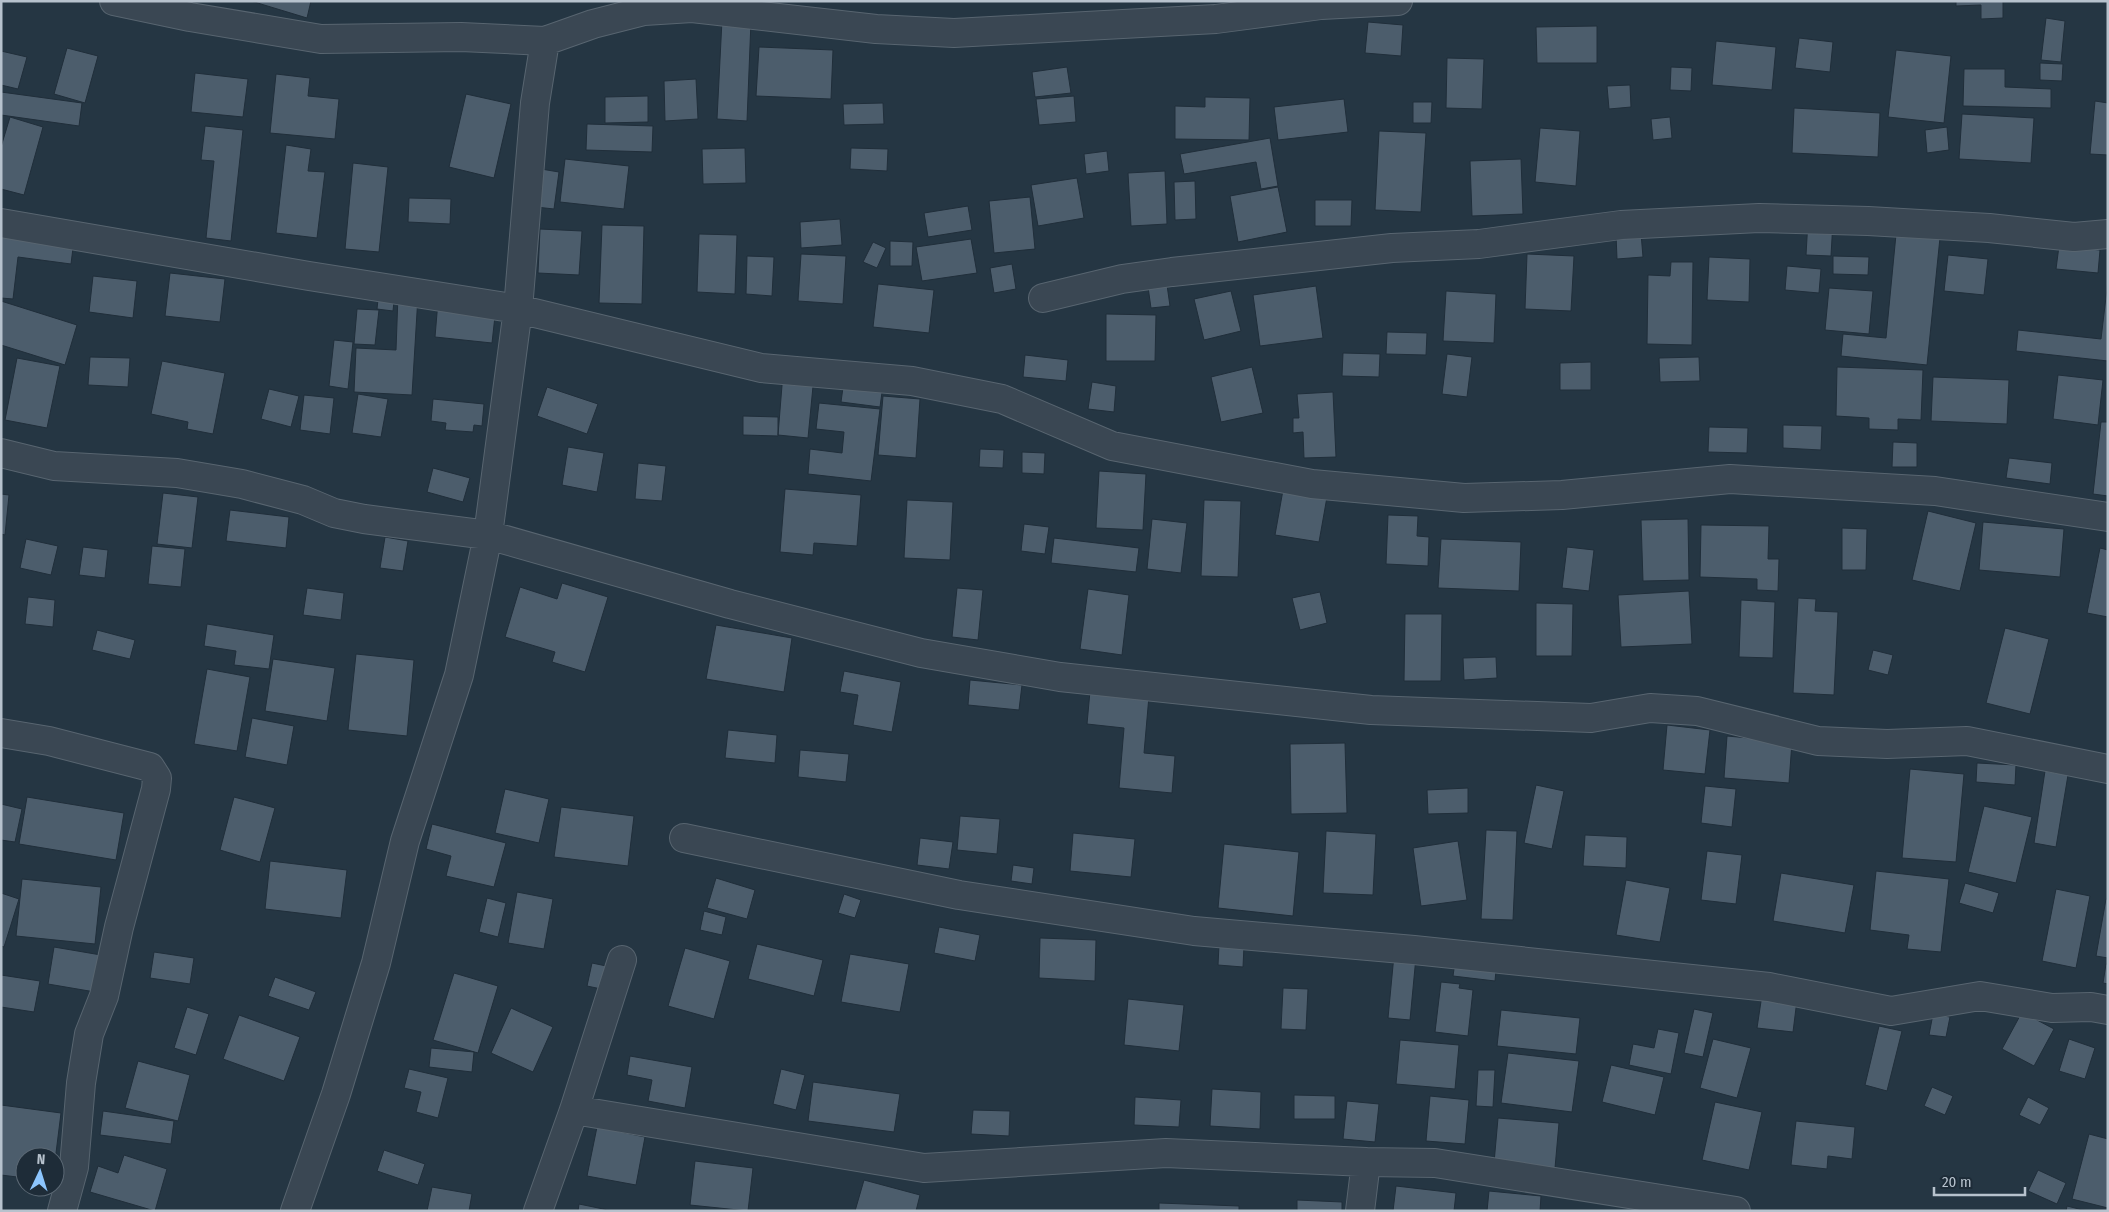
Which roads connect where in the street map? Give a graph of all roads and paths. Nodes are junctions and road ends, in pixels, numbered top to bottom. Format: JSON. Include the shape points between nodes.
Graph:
{"nodes":[{"id":1,"x":114,"y":1,"type":"edge"},
{"id":2,"x":1398,"y":1,"type":"edge"},
{"id":3,"x":545,"y":41,"type":"junction"},
{"id":4,"x":1,"y":224,"type":"edge"},
{"id":5,"x":2108,"y":234,"type":"edge"},
{"id":6,"x":1043,"y":298,"type":"dead end"},
{"id":7,"x":518,"y":309,"type":"junction"},
{"id":8,"x":1,"y":453,"type":"edge"},
{"id":9,"x":2108,"y":518,"type":"edge"},
{"id":10,"x":488,"y":535,"type":"junction"},
{"id":11,"x":1,"y":733,"type":"edge"},
{"id":12,"x":2108,"y":769,"type":"edge"},
{"id":13,"x":684,"y":838,"type":"dead end"},
{"id":14,"x":622,"y":960,"type":"dead end"},
{"id":15,"x":2108,"y":1010,"type":"edge"},
{"id":16,"x":574,"y":1110,"type":"junction"},
{"id":17,"x":1366,"y":1162,"type":"junction"},
{"id":18,"x":62,"y":1211,"type":"edge"},
{"id":19,"x":295,"y":1211,"type":"edge"},
{"id":20,"x":538,"y":1211,"type":"edge"},
{"id":21,"x":1360,"y":1211,"type":"edge"},
{"id":22,"x":1736,"y":1211,"type":"edge"}],
"edges":[{"from":1,"to":3,"type":"street","via":[[321,39],[461,37]]},
{"from":2,"to":3,"type":"street","via":[[1321,5],[1216,19],[954,33],[876,29],[692,8],[644,11]]},
{"from":3,"to":7,"type":"street","via":[[535,104]]},
{"from":4,"to":7,"type":"street"},
{"from":5,"to":6,"type":"street","via":[[2074,237],[1951,226],[1759,218],[1621,225],[1479,244],[1392,248],[1172,272],[1122,279]]},
{"from":7,"to":9,"type":"street","via":[[761,368],[912,381],[1002,399],[1112,446],[1312,484],[1464,498],[1562,495],[1730,479],[1936,491]]},
{"from":7,"to":10,"type":"street"},
{"from":8,"to":10,"type":"street","via":[[54,466],[196,476],[242,484],[349,516]]},
{"from":10,"to":12,"type":"street","via":[[730,604],[921,653],[1060,677],[1371,710],[1591,718],[1650,708],[1697,711],[1818,741],[1887,744],[1967,741]]},
{"from":10,"to":19,"type":"street","via":[[459,675],[405,842],[376,963],[336,1094]]},
{"from":11,"to":18,"type":"street","via":[[50,741],[150,767],[157,778],[104,996],[88,1034],[74,1167]]},
{"from":13,"to":15,"type":"street","via":[[959,895],[1194,931],[1770,987],[1891,1011],[1980,996],[2052,1008]]},
{"from":14,"to":16,"type":"street"},
{"from":16,"to":17,"type":"street","via":[[924,1168],[1166,1153]]},
{"from":16,"to":20,"type":"street"},
{"from":17,"to":21,"type":"street"},
{"from":17,"to":22,"type":"street","via":[[1434,1163]]}]}
